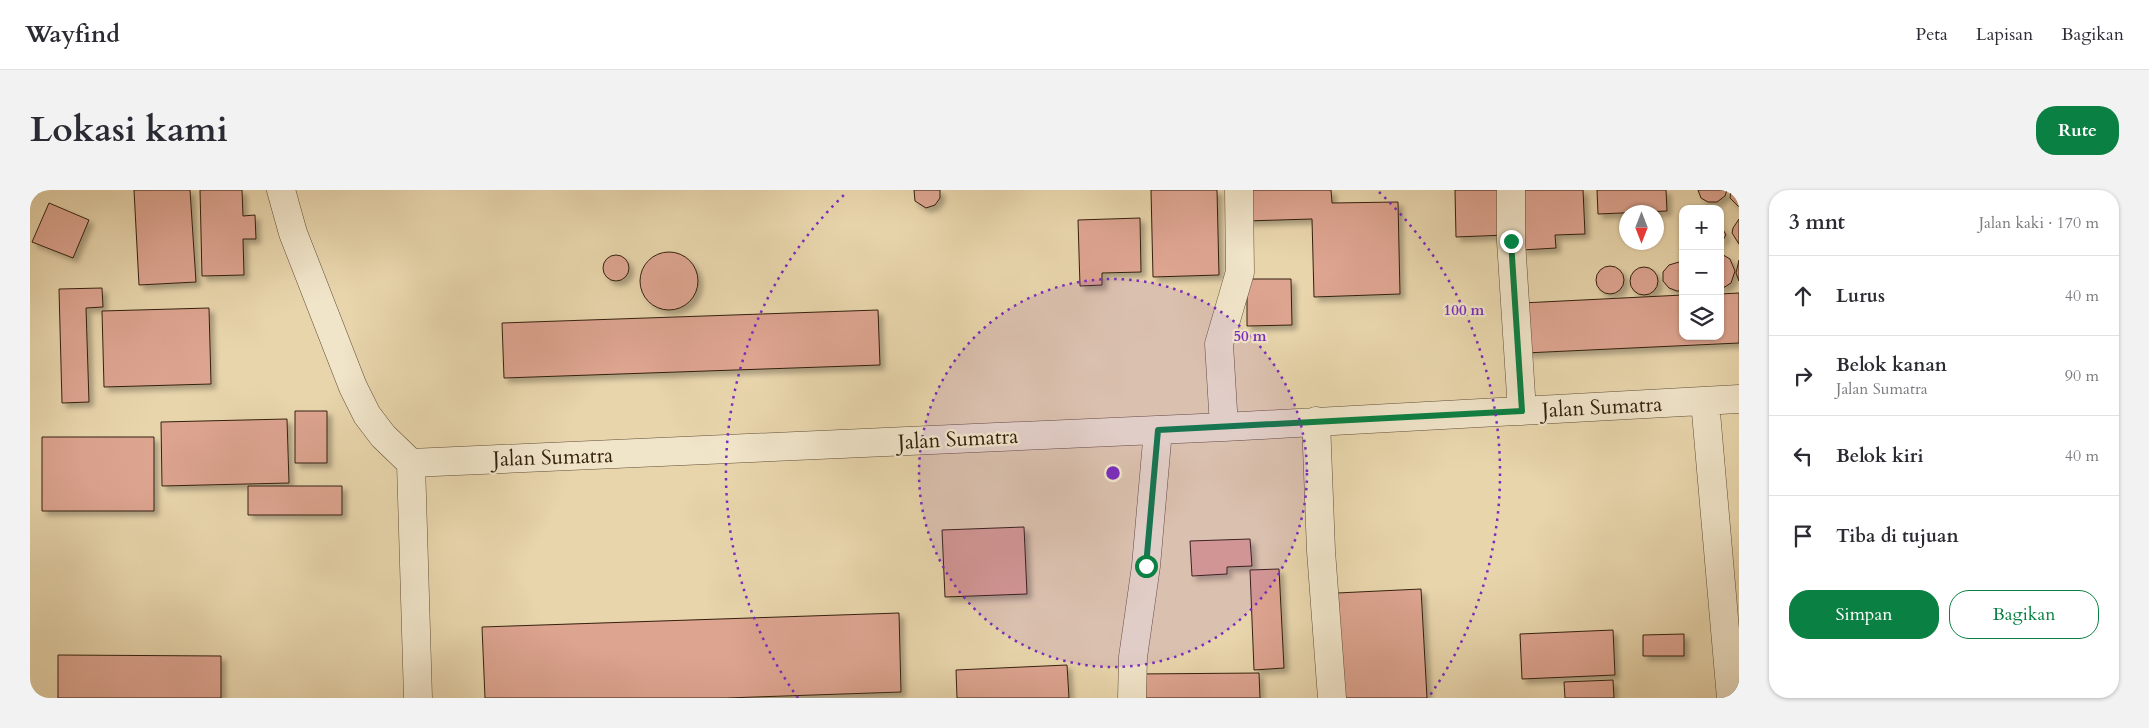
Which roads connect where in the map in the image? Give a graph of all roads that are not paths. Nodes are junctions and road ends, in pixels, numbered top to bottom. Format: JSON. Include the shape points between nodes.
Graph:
{"nodes":[{"id":1,"x":281,"y":190,"type":"edge"},
{"id":2,"x":1239,"y":190,"type":"edge"},
{"id":3,"x":1511,"y":190,"type":"edge"},
{"id":4,"x":1739,"y":399,"type":"edge"},
{"id":5,"x":1705,"y":401,"type":"junction"},
{"id":6,"x":1522,"y":411,"type":"junction"},
{"id":7,"x":1316,"y":421,"type":"junction"},
{"id":8,"x":1224,"y":427,"type":"junction"},
{"id":9,"x":1158,"y":430,"type":"junction"},
{"id":10,"x":411,"y":463,"type":"junction"},
{"id":11,"x":1733,"y":664,"type":"edge"},
{"id":12,"x":418,"y":698,"type":"edge"},
{"id":13,"x":1132,"y":698,"type":"edge"},
{"id":14,"x":1332,"y":698,"type":"edge"},
{"id":15,"x":1731,"y":698,"type":"edge"}],
"edges":[{"from":1,"to":10,"type":"lane","via":[[293,233],[353,387],[367,415],[383,436]]},
{"from":2,"to":8,"type":"lane","via":[[1240,272],[1220,344]]},
{"from":3,"to":6,"type":"lane","via":[[1511,241]]},
{"from":4,"to":5,"type":"lane","name":"Jalan Sumatra"},
{"from":5,"to":6,"type":"lane","name":"Jalan Sumatra"},
{"from":5,"to":11,"type":"lane"},
{"from":6,"to":7,"type":"lane","name":"Jalan Sumatra"},
{"from":7,"to":8,"type":"lane","name":"Jalan Sumatra"},
{"from":7,"to":14,"type":"lane"},
{"from":8,"to":9,"type":"lane","name":"Jalan Sumatra"},
{"from":9,"to":10,"type":"lane","name":"Jalan Sumatra"},
{"from":9,"to":13,"type":"lane","via":[[1146,566],[1133,657]]},
{"from":10,"to":12,"type":"lane"},
{"from":11,"to":15,"type":"lane"}]}
